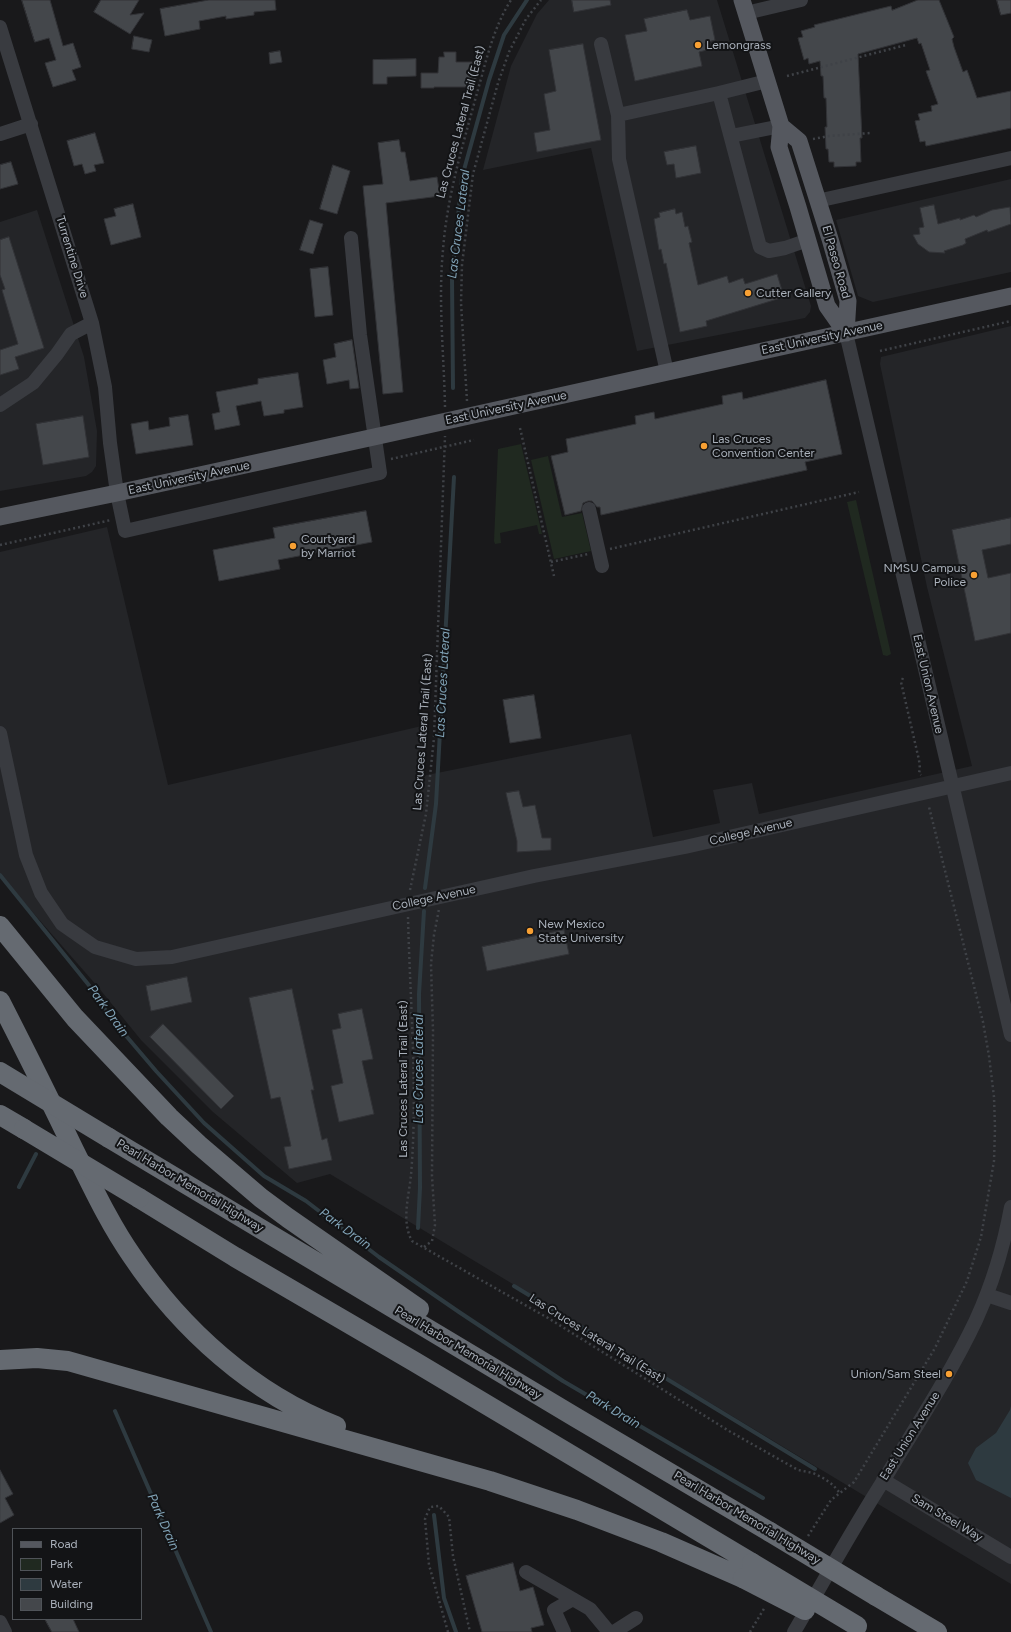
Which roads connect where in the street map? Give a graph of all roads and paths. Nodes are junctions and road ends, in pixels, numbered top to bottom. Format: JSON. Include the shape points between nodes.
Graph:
{"nodes":[{"id":1,"x":511,"y":0,"type":"edge"},
{"id":2,"x":541,"y":0,"type":"edge"},
{"id":3,"x":801,"y":0,"type":"edge"},
{"id":4,"x":744,"y":7,"type":"edge"},
{"id":5,"x":0,"y":27,"type":"edge"},
{"id":6,"x":601,"y":44,"type":"dead end"},
{"id":7,"x":906,"y":45,"type":"dead end"},
{"id":8,"x":787,"y":76,"type":"dead end"},
{"id":9,"x":767,"y":81,"type":"junction"},
{"id":10,"x":719,"y":93,"type":"junction"},
{"id":11,"x":618,"y":115,"type":"junction"},
{"id":12,"x":32,"y":124,"type":"junction"},
{"id":13,"x":781,"y":126,"type":"junction"},
{"id":14,"x":870,"y":133,"type":"dead end"},
{"id":15,"x":0,"y":134,"type":"edge"},
{"id":16,"x":730,"y":136,"type":"junction"},
{"id":17,"x":807,"y":141,"type":"dead end"},
{"id":18,"x":1011,"y":158,"type":"edge"},
{"id":19,"x":817,"y":201,"type":"junction"},
{"id":20,"x":351,"y":238,"type":"dead end"},
{"id":21,"x":808,"y":240,"type":"junction"},
{"id":22,"x":1011,"y":296,"type":"edge"},
{"id":23,"x":1011,"y":321,"type":"edge"},
{"id":24,"x":92,"y":322,"type":"junction"},
{"id":25,"x":846,"y":333,"type":"junction"},
{"id":26,"x":880,"y":351,"type":"dead end"},
{"id":27,"x":667,"y":372,"type":"junction"},
{"id":28,"x":0,"y":405,"type":"edge"},
{"id":29,"x":468,"y":416,"type":"junction"},
{"id":30,"x":445,"y":421,"type":"junction"},
{"id":31,"x":520,"y":428,"type":"dead end"},
{"id":32,"x":374,"y":437,"type":"junction"},
{"id":33,"x":859,"y":492,"type":"dead end"},
{"id":34,"x":117,"y":493,"type":"junction"},
{"id":35,"x":589,"y":509,"type":"dead end"},
{"id":36,"x":0,"y":517,"type":"edge"},
{"id":37,"x":599,"y":552,"type":"junction"},
{"id":38,"x":551,"y":562,"type":"junction"},
{"id":39,"x":602,"y":566,"type":"dead end"},
{"id":40,"x":554,"y":576,"type":"dead end"},
{"id":41,"x":903,"y":678,"type":"dead end"},
{"id":42,"x":0,"y":733,"type":"edge"},
{"id":43,"x":1011,"y":773,"type":"edge"},
{"id":44,"x":921,"y":775,"type":"dead end"},
{"id":45,"x":952,"y":786,"type":"junction"},
{"id":46,"x":929,"y":807,"type":"dead end"},
{"id":47,"x":442,"y":897,"type":"junction"},
{"id":48,"x":409,"y":903,"type":"junction"},
{"id":49,"x":0,"y":926,"type":"edge"},
{"id":50,"x":0,"y":1001,"type":"edge"},
{"id":51,"x":1011,"y":1035,"type":"edge"},
{"id":52,"x":0,"y":1072,"type":"edge"},
{"id":53,"x":0,"y":1115,"type":"edge"},
{"id":54,"x":1011,"y":1207,"type":"edge"},
{"id":55,"x":424,"y":1247,"type":"junction"},
{"id":56,"x":986,"y":1295,"type":"junction"},
{"id":57,"x":1011,"y":1303,"type":"edge"},
{"id":58,"x":0,"y":1360,"type":"edge"},
{"id":59,"x":575,"y":1417,"type":"junction"},
{"id":60,"x":467,"y":1474,"type":"junction"},
{"id":61,"x":883,"y":1480,"type":"junction"},
{"id":62,"x":839,"y":1492,"type":"junction"},
{"id":63,"x":805,"y":1541,"type":"dead end"},
{"id":64,"x":1011,"y":1557,"type":"edge"},
{"id":65,"x":747,"y":1571,"type":"junction"},
{"id":66,"x":526,"y":1572,"type":"dead end"},
{"id":67,"x":573,"y":1599,"type":"junction"},
{"id":68,"x":769,"y":1600,"type":"dead end"},
{"id":69,"x":0,"y":1622,"type":"edge"},
{"id":70,"x":635,"y":1623,"type":"edge"},
{"id":71,"x":856,"y":1630,"type":"edge"},
{"id":72,"x":5,"y":1632,"type":"edge"},
{"id":73,"x":448,"y":1632,"type":"edge"},
{"id":74,"x":470,"y":1632,"type":"edge"},
{"id":75,"x":564,"y":1632,"type":"edge"},
{"id":76,"x":609,"y":1632,"type":"edge"},
{"id":77,"x":614,"y":1632,"type":"edge"},
{"id":78,"x":750,"y":1632,"type":"edge"},
{"id":79,"x":794,"y":1632,"type":"edge"},
{"id":80,"x":937,"y":1632,"type":"edge"}],
"edges":[{"from":1,"to":30,"type":"path","name":"Las Cruces Lateral Trail (East)","via":[[498,24],[489,52],[447,212],[441,280]]},
{"from":2,"to":29,"type":"path","via":[[526,19],[509,52],[498,82],[473,174],[462,265],[461,303]]},
{"from":3,"to":4,"type":"street"},
{"from":4,"to":9,"type":"main road","name":"El Paseo Road"},
{"from":5,"to":12,"type":"street","name":"Turrentine Drive"},
{"from":6,"to":11,"type":"street"},
{"from":7,"to":8,"type":"path"},
{"from":9,"to":10,"type":"street"},
{"from":9,"to":13,"type":"main road","name":"El Paseo Road"},
{"from":10,"to":11,"type":"street"},
{"from":10,"to":16,"type":"street"},
{"from":11,"to":27,"type":"street","via":[[619,159]]},
{"from":12,"to":15,"type":"street"},
{"from":12,"to":24,"type":"street","name":"Turrentine Drive"},
{"from":13,"to":16,"type":"street"},
{"from":13,"to":19,"type":"main road","name":"El Paseo Road","via":[[799,141]]},
{"from":13,"to":21,"type":"main road","name":"El Paseo Road","via":[[779,147]]},
{"from":14,"to":17,"type":"path","via":[[829,136]]},
{"from":16,"to":21,"type":"street","via":[[760,247],[768,251]]},
{"from":18,"to":19,"type":"street"},
{"from":19,"to":25,"type":"main road","name":"El Paseo Road","via":[[848,301]]},
{"from":20,"to":32,"type":"street","via":[[360,334]]},
{"from":21,"to":25,"type":"main road","name":"El Paseo Road","via":[[827,306]]},
{"from":22,"to":25,"type":"main road","name":"East University Avenue"},
{"from":23,"to":26,"type":"path"},
{"from":24,"to":28,"type":"street","via":[[71,334],[33,383]]},
{"from":24,"to":34,"type":"street","name":"Turrentine Drive","via":[[105,387]]},
{"from":25,"to":27,"type":"main road","name":"East University Avenue"},
{"from":25,"to":45,"type":"street","name":"East Union Avenue"},
{"from":27,"to":29,"type":"main road","name":"East University Avenue"},
{"from":29,"to":30,"type":"main road","name":"East University Avenue"},
{"from":30,"to":32,"type":"main road","name":"East University Avenue"},
{"from":30,"to":48,"type":"path","name":"Las Cruces Lateral Trail (East)","via":[[434,738],[426,814]]},
{"from":31,"to":38,"type":"path"},
{"from":32,"to":34,"type":"main road","name":"East University Avenue"},
{"from":32,"to":34,"type":"street","name":"Turrentine Drive","via":[[380,473],[125,531]]},
{"from":33,"to":37,"type":"path"},
{"from":34,"to":36,"type":"main road","name":"East University Avenue"},
{"from":35,"to":37,"type":"street"},
{"from":37,"to":38,"type":"path"},
{"from":37,"to":39,"type":"street"},
{"from":38,"to":40,"type":"path"},
{"from":41,"to":44,"type":"path","via":[[901,682]]},
{"from":42,"to":48,"type":"street","name":"College Avenue","via":[[26,854],[41,893],[62,924],[95,947],[136,959],[172,957]]},
{"from":43,"to":45,"type":"street","name":"College Avenue"},
{"from":45,"to":47,"type":"street","name":"College Avenue","via":[[684,847]]},
{"from":45,"to":51,"type":"street","name":"East Union Avenue"},
{"from":46,"to":62,"type":"path","via":[[983,1022],[994,1105],[994,1161],[981,1237],[967,1281],[954,1309],[935,1348],[854,1482]]},
{"from":47,"to":48,"type":"street","name":"College Avenue"},
{"from":47,"to":55,"type":"path","via":[[431,964],[432,1176],[435,1225],[432,1241]]},
{"from":48,"to":55,"type":"path","name":"Las Cruces Lateral Trail (East)","via":[[414,1096],[407,1215],[408,1234],[412,1241]]},
{"from":49,"to":59,"type":"highway","via":[[75,1018],[125,1071],[170,1117],[245,1184],[288,1218]]},
{"from":50,"to":60,"type":"highway","via":[[116,1231],[151,1283],[190,1328],[260,1386],[290,1405],[352,1433]]},
{"from":52,"to":59,"type":"highway","name":"Pearl Harbor Memorial Highway","bridge":true},
{"from":53,"to":65,"type":"highway","bridge":true,"via":[[415,1362]]},
{"from":54,"to":56,"type":"street","name":"East Union Avenue"},
{"from":55,"to":62,"type":"path","name":"Las Cruces Lateral Trail (East)","via":[[548,1318],[729,1431],[798,1470],[825,1479]]},
{"from":56,"to":57,"type":"street"},
{"from":56,"to":61,"type":"street","name":"East Union Avenue","via":[[949,1374]]},
{"from":58,"to":60,"type":"highway","via":[[68,1361]]},
{"from":59,"to":80,"type":"highway","name":"Pearl Harbor Memorial Highway","bridge":true},
{"from":60,"to":65,"type":"highway","via":[[578,1510]]},
{"from":61,"to":64,"type":"street","name":"Sam Steel Way"},
{"from":61,"to":79,"type":"street","name":"East Union Avenue"},
{"from":62,"to":63,"type":"path","via":[[831,1500]]},
{"from":65,"to":71,"type":"highway","bridge":true},
{"from":66,"to":67,"type":"street"},
{"from":67,"to":75,"type":"street","via":[[554,1610]]},
{"from":67,"to":76,"type":"street","via":[[590,1609]]},
{"from":68,"to":78,"type":"path"},
{"from":69,"to":72,"type":"street"},
{"from":70,"to":77,"type":"street"},
{"from":73,"to":74,"type":"path","via":[[429,1564],[425,1519],[430,1507],[439,1506],[449,1517],[453,1556]]}]}
